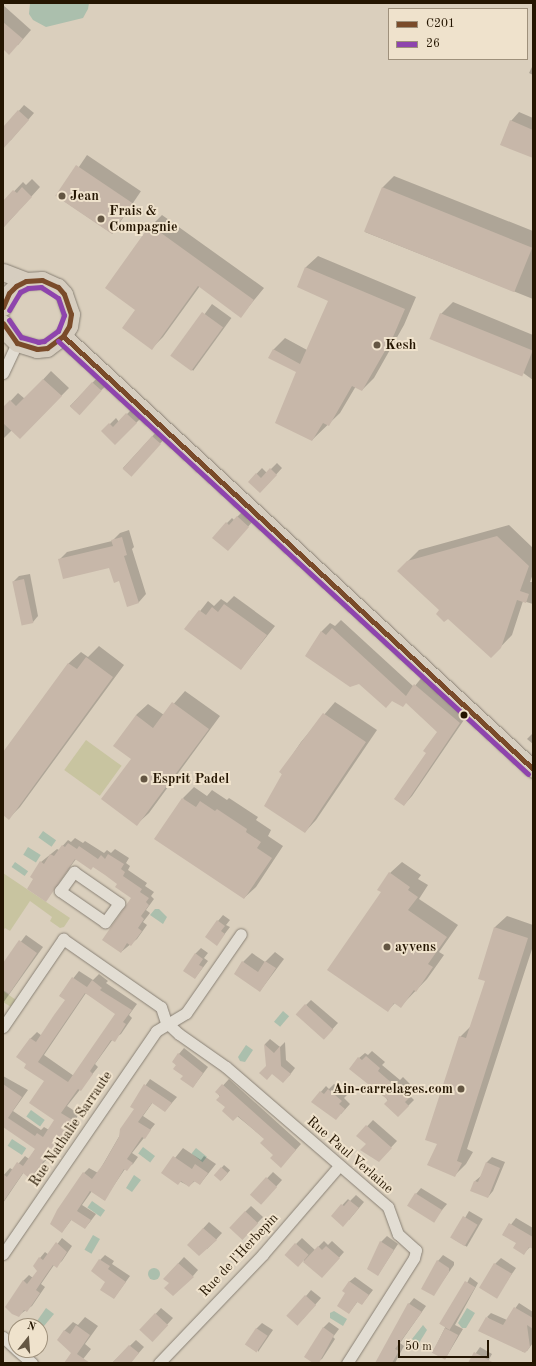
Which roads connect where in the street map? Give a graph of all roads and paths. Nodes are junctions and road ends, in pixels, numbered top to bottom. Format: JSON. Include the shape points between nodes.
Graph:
{"nodes":[{"id":1,"x":3,"y":272,"type":"edge"},
{"id":2,"x":26,"y":282,"type":"junction"},
{"id":3,"x":3,"y":303,"type":"edge"},
{"id":4,"x":3,"y":323,"type":"edge"},
{"id":5,"x":63,"y":336,"type":"junction"},
{"id":6,"x":18,"y":344,"type":"junction"},
{"id":7,"x":3,"y":373,"type":"edge"},
{"id":8,"x":533,"y":769,"type":"edge"},
{"id":9,"x":60,"y":891,"type":"joint"},
{"id":10,"x":241,"y":934,"type":"dead end"},
{"id":11,"x":166,"y":1022,"type":"junction"},
{"id":12,"x":3,"y":1026,"type":"edge"},
{"id":13,"x":339,"y":1166,"type":"junction"},
{"id":14,"x":3,"y":1254,"type":"edge"},
{"id":15,"x":159,"y":1363,"type":"edge"},
{"id":16,"x":346,"y":1363,"type":"edge"}],
"edges":[{"from":1,"to":2,"type":"main road"},
{"from":2,"to":3,"type":"main road","via":[[9,293]]},
{"from":2,"to":5,"type":"main road","via":[[42,280],[64,294],[71,314],[69,326]]},
{"from":4,"to":6,"type":"main road","via":[[8,335]]},
{"from":5,"to":6,"type":"main road","via":[[47,348],[32,348]]},
{"from":5,"to":8,"type":"main road"},
{"from":6,"to":7,"type":"street"},
{"from":9,"to":9,"type":"street","via":[[105,922],[119,903],[74,872]]},
{"from":10,"to":11,"type":"street","via":[[186,1013]]},
{"from":11,"to":12,"type":"street","name":"Rue Paul Verlaine","via":[[161,1007],[63,939]]},
{"from":11,"to":13,"type":"street","name":"Rue Paul Verlaine","via":[[226,1067]]},
{"from":11,"to":14,"type":"street","name":"Rue Nathalie Sarraute","via":[[156,1030]]},
{"from":13,"to":15,"type":"street","name":"Rue de l'Herbepin","via":[[263,1254]]},
{"from":13,"to":16,"type":"street","name":"Rue Paul Verlaine","via":[[388,1207],[398,1234],[416,1250],[414,1258]]}]}
